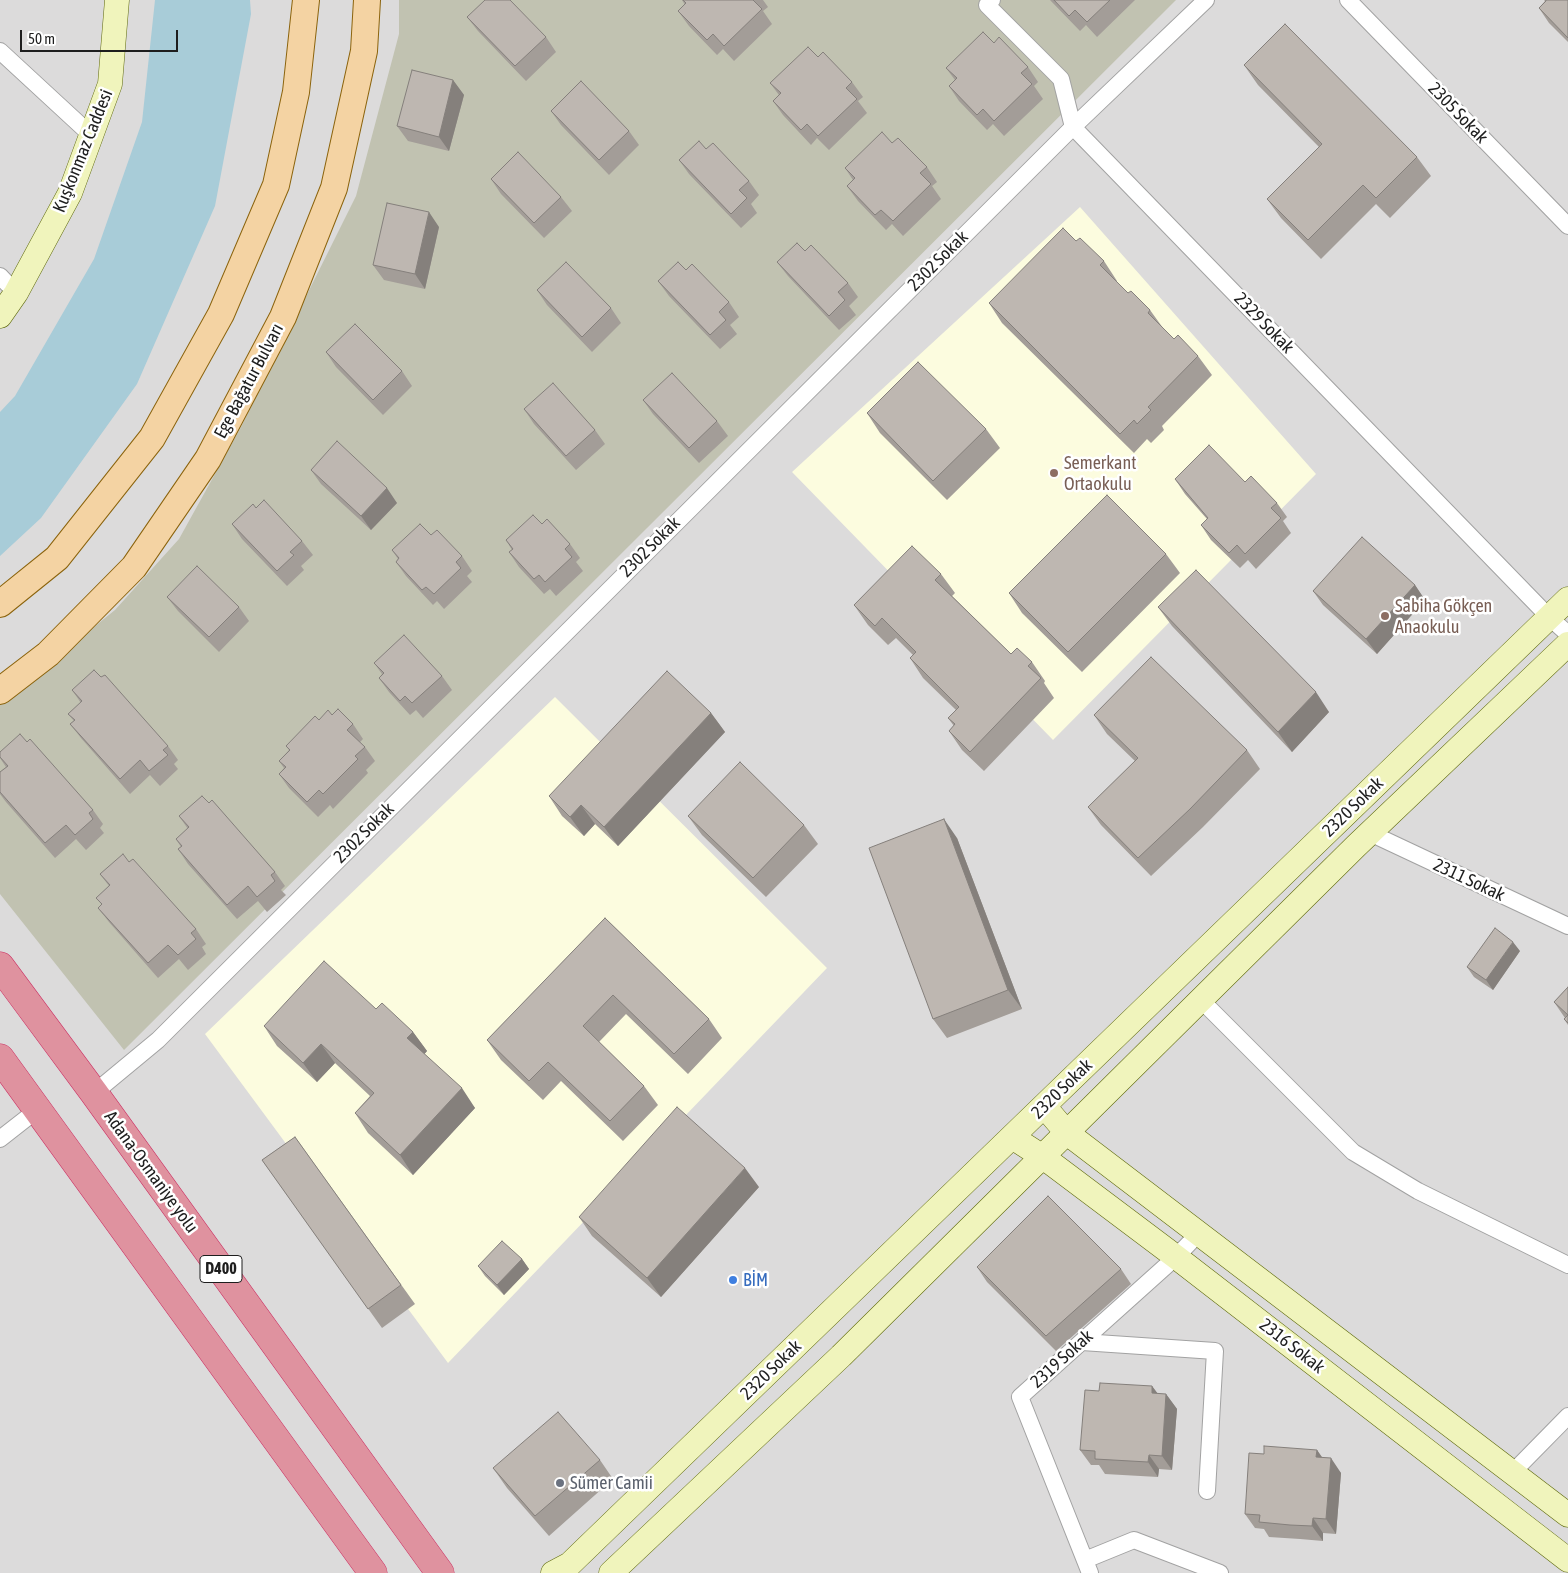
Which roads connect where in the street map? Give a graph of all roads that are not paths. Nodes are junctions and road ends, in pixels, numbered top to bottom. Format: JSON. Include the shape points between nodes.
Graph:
{"nodes":[{"id":1,"x":306,"y":0,"type":"edge"},
{"id":2,"x":367,"y":0,"type":"edge"},
{"id":3,"x":992,"y":0,"type":"edge"},
{"id":4,"x":1206,"y":0,"type":"edge"},
{"id":5,"x":1348,"y":0,"type":"edge"},
{"id":6,"x":116,"y":1,"type":"edge"},
{"id":7,"x":0,"y":51,"type":"edge"},
{"id":8,"x":1073,"y":126,"type":"junction"},
{"id":9,"x":91,"y":135,"type":"junction"},
{"id":10,"x":1568,"y":226,"type":"edge"},
{"id":11,"x":0,"y":276,"type":"edge"},
{"id":12,"x":16,"y":293,"type":"junction"},
{"id":13,"x":0,"y":316,"type":"edge"},
{"id":14,"x":1568,"y":599,"type":"edge"},
{"id":15,"x":0,"y":604,"type":"edge"},
{"id":16,"x":1549,"y":617,"type":"junction"},
{"id":17,"x":1568,"y":634,"type":"edge"},
{"id":18,"x":1568,"y":644,"type":"edge"},
{"id":19,"x":0,"y":691,"type":"edge"},
{"id":20,"x":1370,"y":833,"type":"junction"},
{"id":21,"x":1568,"y":926,"type":"edge"},
{"id":22,"x":0,"y":966,"type":"edge"},
{"id":23,"x":1201,"y":1000,"type":"junction"},
{"id":24,"x":0,"y":1058,"type":"edge"},
{"id":25,"x":94,"y":1093,"type":"junction"},
{"id":26,"x":1044,"y":1106,"type":"junction"},
{"id":27,"x":37,"y":1110,"type":"junction"},
{"id":28,"x":1067,"y":1132,"type":"junction"},
{"id":29,"x":1012,"y":1137,"type":"junction"},
{"id":30,"x":0,"y":1139,"type":"edge"},
{"id":31,"x":1043,"y":1157,"type":"junction"},
{"id":32,"x":1199,"y":1233,"type":"junction"},
{"id":33,"x":1176,"y":1257,"type":"junction"},
{"id":34,"x":1568,"y":1265,"type":"edge"},
{"id":35,"x":1082,"y":1342,"type":"junction"},
{"id":36,"x":1568,"y":1416,"type":"edge"},
{"id":37,"x":1512,"y":1472,"type":"junction"},
{"id":38,"x":1207,"y":1491,"type":"dead end"},
{"id":39,"x":1568,"y":1515,"type":"edge"},
{"id":40,"x":1568,"y":1560,"type":"edge"},
{"id":41,"x":1088,"y":1567,"type":"edge"},
{"id":42,"x":367,"y":1571,"type":"edge"},
{"id":43,"x":441,"y":1572,"type":"edge"},
{"id":44,"x":553,"y":1573,"type":"edge"},
{"id":45,"x":611,"y":1573,"type":"edge"},
{"id":46,"x":1220,"y":1573,"type":"edge"}],
"edges":[{"from":1,"to":15,"type":"main road","via":[[296,92],[276,185],[221,314],[152,438],[57,558]]},
{"from":2,"to":19,"type":"main road","name":"Ege Bağatur Bulvarı","via":[[364,51],[334,188],[279,326],[208,459],[134,567],[48,654]]},
{"from":3,"to":8,"type":"street","name":"2329 Sokak","via":[[987,5],[1061,79]]},
{"from":4,"to":8,"type":"street","name":"2302 Sokak"},
{"from":5,"to":10,"type":"street","name":"2305 Sokak"},
{"from":6,"to":9,"type":"street","name":"Kuşkonmaz Caddesi","via":[[110,84]]},
{"from":7,"to":9,"type":"street"},
{"from":8,"to":16,"type":"street","name":"2329 Sokak"},
{"from":8,"to":25,"type":"street","name":"2302 Sokak","via":[[158,1040]]},
{"from":9,"to":12,"type":"street","name":"Kuşkonmaz Caddesi","via":[[70,193]]},
{"from":11,"to":12,"type":"street"},
{"from":12,"to":13,"type":"street","name":"Kuşkonmaz Caddesi"},
{"from":14,"to":16,"type":"street","name":"2320 Sokak"},
{"from":16,"to":17,"type":"street","name":"2329 Sokak"},
{"from":16,"to":26,"type":"street","name":"2320 Sokak"},
{"from":18,"to":20,"type":"street","name":"2320 Sokak"},
{"from":20,"to":21,"type":"street","name":"2311 Sokak"},
{"from":20,"to":23,"type":"street","name":"2320 Sokak"},
{"from":22,"to":25,"type":"highway","name":"Adana-Osmaniye yolu","number":"D400"},
{"from":23,"to":28,"type":"street","name":"2320 Sokak"},
{"from":23,"to":34,"type":"street","via":[[1353,1152],[1418,1191]]},
{"from":24,"to":27,"type":"highway"},
{"from":25,"to":43,"type":"highway","name":"Adana-Osmaniye yolu","number":"D400"},
{"from":26,"to":28,"type":"street","name":"2316 Sokak"},
{"from":26,"to":29,"type":"street","name":"2320 Sokak"},
{"from":27,"to":30,"type":"street"},
{"from":27,"to":42,"type":"highway"},
{"from":28,"to":31,"type":"street","name":"2320 Sokak"},
{"from":28,"to":32,"type":"street","name":"2316 Sokak"},
{"from":29,"to":31,"type":"street","name":"2316 Sokak"},
{"from":29,"to":44,"type":"street","name":"2320 Sokak","via":[[570,1564]]},
{"from":31,"to":33,"type":"street","name":"2316 Sokak"},
{"from":31,"to":45,"type":"street","name":"2320 Sokak","via":[[841,1356]]},
{"from":32,"to":33,"type":"street","name":"2319 Sokak"},
{"from":32,"to":37,"type":"street","name":"2316 Sokak"},
{"from":33,"to":35,"type":"street","name":"2319 Sokak"},
{"from":33,"to":40,"type":"street","name":"2316 Sokak"},
{"from":35,"to":38,"type":"street","via":[[1216,1351]]},
{"from":35,"to":41,"type":"street","name":"2319 Sokak","via":[[1020,1397]]},
{"from":36,"to":37,"type":"street"},
{"from":37,"to":39,"type":"street","name":"2316 Sokak"},
{"from":41,"to":46,"type":"street","via":[[1134,1540]]}]}
